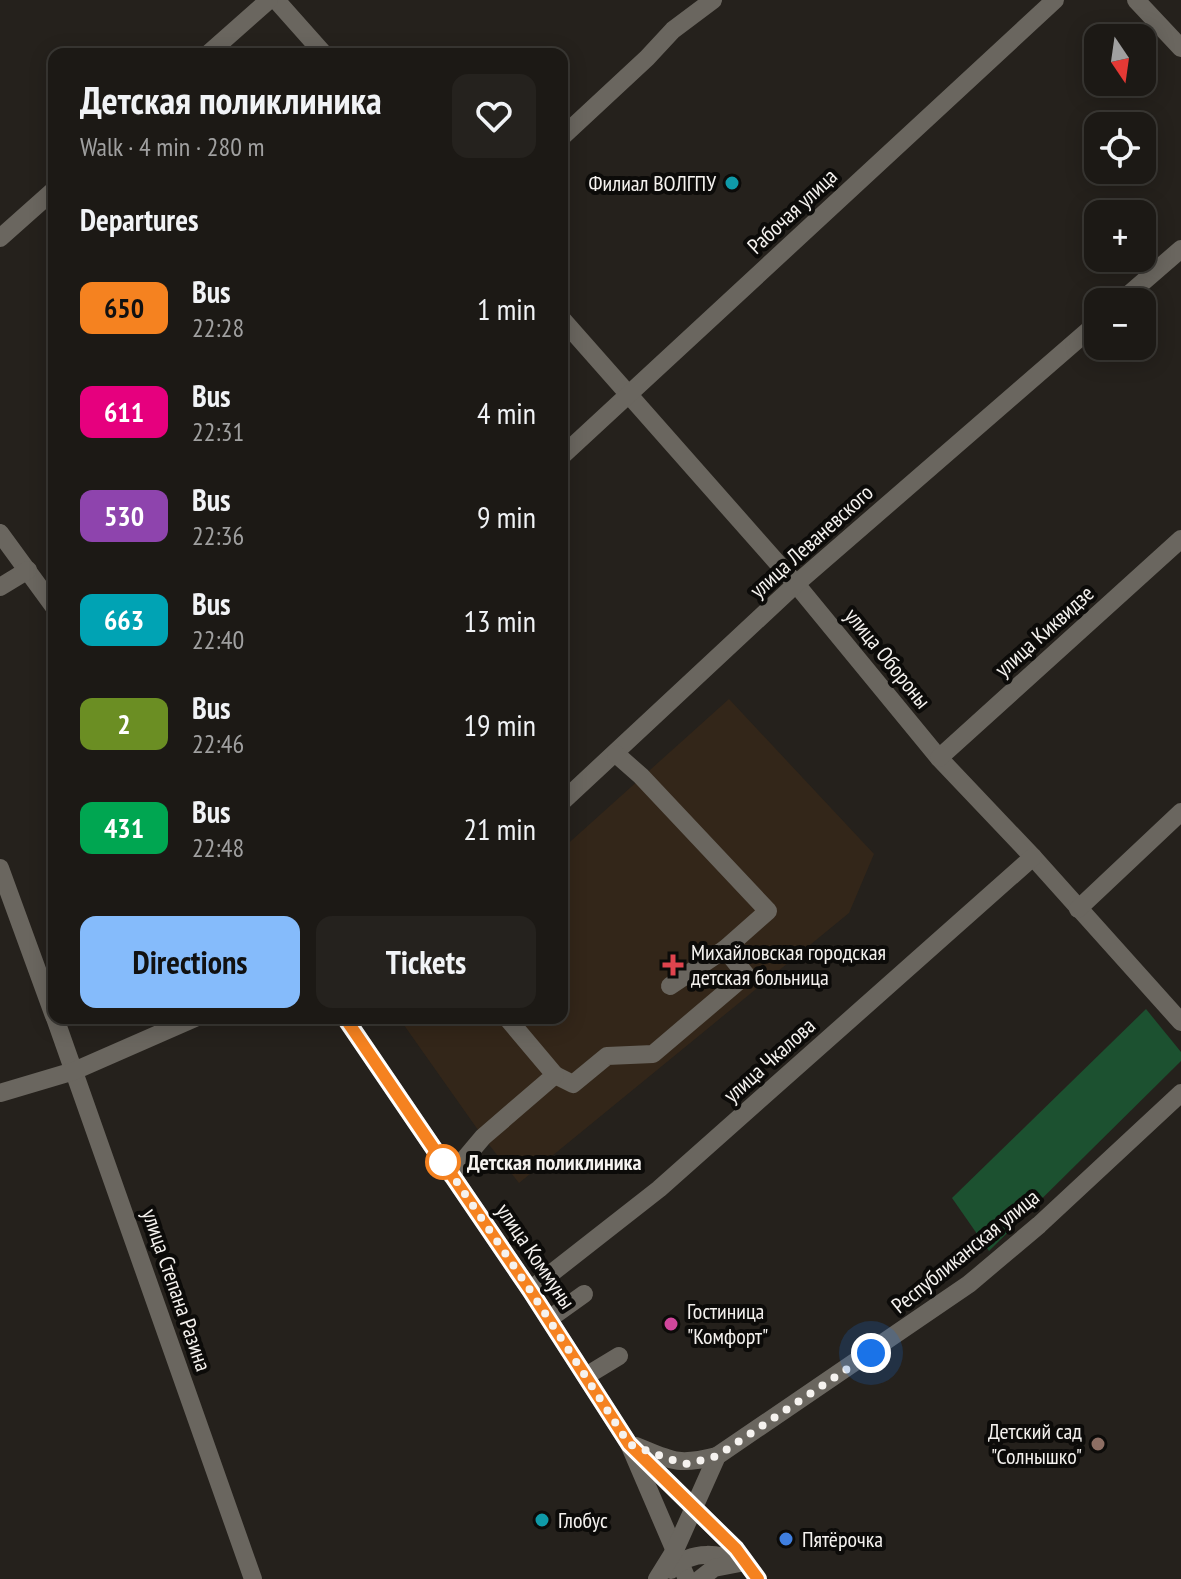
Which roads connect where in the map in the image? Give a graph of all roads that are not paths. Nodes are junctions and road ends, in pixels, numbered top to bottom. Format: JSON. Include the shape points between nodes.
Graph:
{"nodes":[{"id":1,"x":269,"y":0,"type":"edge"},
{"id":2,"x":276,"y":0,"type":"edge"},
{"id":3,"x":713,"y":0,"type":"edge"},
{"id":4,"x":1055,"y":0,"type":"edge"},
{"id":5,"x":1136,"y":0,"type":"edge"},
{"id":6,"x":215,"y":48,"type":"edge"},
{"id":7,"x":319,"y":48,"type":"edge"},
{"id":8,"x":1181,"y":48,"type":"edge"},
{"id":9,"x":568,"y":131,"type":"edge"},
{"id":10,"x":48,"y":195,"type":"edge"},
{"id":11,"x":0,"y":238,"type":"edge"},
{"id":12,"x":1181,"y":249,"type":"edge"},
{"id":13,"x":1136,"y":288,"type":"edge"},
{"id":14,"x":568,"y":326,"type":"edge"},
{"id":15,"x":1084,"y":334,"type":"edge"},
{"id":16,"x":630,"y":394,"type":"junction"},
{"id":17,"x":568,"y":451,"type":"edge"},
{"id":18,"x":0,"y":533,"type":"edge"},
{"id":19,"x":1181,"y":539,"type":"edge"},
{"id":20,"x":28,"y":570,"type":"junction"},
{"id":21,"x":796,"y":584,"type":"junction"},
{"id":22,"x":0,"y":587,"type":"edge"},
{"id":23,"x":48,"y":593,"type":"edge"},
{"id":24,"x":616,"y":754,"type":"junction"},
{"id":25,"x":939,"y":758,"type":"junction"},
{"id":26,"x":568,"y":797,"type":"edge"},
{"id":27,"x":1181,"y":812,"type":"edge"},
{"id":28,"x":1033,"y":857,"type":"junction"},
{"id":29,"x":0,"y":868,"type":"edge"},
{"id":30,"x":1078,"y":909,"type":"junction"},
{"id":31,"x":725,"y":949,"type":"junction"},
{"id":32,"x":670,"y":986,"type":"dead end"},
{"id":33,"x":48,"y":1000,"type":"edge"},
{"id":34,"x":1181,"y":1022,"type":"edge"},
{"id":35,"x":57,"y":1024,"type":"edge"},
{"id":36,"x":181,"y":1024,"type":"edge"},
{"id":37,"x":349,"y":1024,"type":"edge"},
{"id":38,"x":512,"y":1024,"type":"edge"},
{"id":39,"x":74,"y":1071,"type":"junction"},
{"id":40,"x":555,"y":1075,"type":"junction"},
{"id":41,"x":0,"y":1093,"type":"edge"},
{"id":42,"x":1181,"y":1093,"type":"edge"},
{"id":43,"x":451,"y":1175,"type":"junction"},
{"id":44,"x":530,"y":1290,"type":"junction"},
{"id":45,"x":584,"y":1294,"type":"dead end"},
{"id":46,"x":549,"y":1319,"type":"junction"},
{"id":47,"x":619,"y":1356,"type":"dead end"},
{"id":48,"x":586,"y":1376,"type":"junction"},
{"id":49,"x":629,"y":1444,"type":"junction"},
{"id":50,"x":717,"y":1456,"type":"junction"},
{"id":51,"x":692,"y":1508,"type":"junction"},
{"id":52,"x":746,"y":1563,"type":"junction"},
{"id":53,"x":680,"y":1564,"type":"edge"},
{"id":54,"x":253,"y":1579,"type":"edge"},
{"id":55,"x":660,"y":1579,"type":"edge"},
{"id":56,"x":700,"y":1579,"type":"edge"},
{"id":57,"x":758,"y":1579,"type":"edge"}],
"edges":[{"from":1,"to":6,"type":"street"},
{"from":2,"to":7,"type":"street"},
{"from":3,"to":9,"type":"street","via":[[673,30]]},
{"from":4,"to":16,"type":"street","name":"Рабочая улица"},
{"from":5,"to":8,"type":"street"},
{"from":10,"to":11,"type":"street"},
{"from":12,"to":13,"type":"street"},
{"from":14,"to":16,"type":"street","name":"улица Обороны"},
{"from":15,"to":21,"type":"street","name":"улица Леваневского"},
{"from":16,"to":17,"type":"street","name":"Рабочая улица"},
{"from":16,"to":21,"type":"street","name":"улица Обороны"},
{"from":18,"to":20,"type":"street"},
{"from":19,"to":25,"type":"street","name":"улица Киквидзе"},
{"from":20,"to":22,"type":"street"},
{"from":20,"to":23,"type":"street"},
{"from":21,"to":24,"type":"street","name":"улица Леваневского"},
{"from":21,"to":25,"type":"street","name":"улица Обороны"},
{"from":24,"to":26,"type":"street","name":"улица Леваневского"},
{"from":24,"to":31,"type":"street","via":[[768,911]]},
{"from":25,"to":28,"type":"street","name":"улица Обороны"},
{"from":27,"to":30,"type":"street"},
{"from":28,"to":30,"type":"street","name":"улица Обороны"},
{"from":28,"to":44,"type":"street","name":"улица Чкалова","via":[[659,1189]]},
{"from":29,"to":33,"type":"street","name":"улица Степана Разина"},
{"from":30,"to":34,"type":"street","name":"улица Обороны"},
{"from":31,"to":32,"type":"street"},
{"from":31,"to":40,"type":"street","via":[[746,975],[653,1054],[607,1056],[573,1084]]},
{"from":35,"to":39,"type":"street","name":"улица Степана Разина"},
{"from":36,"to":39,"type":"street"},
{"from":37,"to":43,"type":"street","name":"улица Коммуны"},
{"from":38,"to":40,"type":"street"},
{"from":39,"to":41,"type":"street"},
{"from":39,"to":54,"type":"street","name":"улица Степана Разина"},
{"from":40,"to":43,"type":"street","via":[[483,1137]]},
{"from":42,"to":50,"type":"street","name":"Республиканская улица","via":[[969,1284]]},
{"from":43,"to":44,"type":"street","name":"улица Коммуны"},
{"from":44,"to":46,"type":"street","name":"улица Коммуны"},
{"from":45,"to":46,"type":"street"},
{"from":46,"to":48,"type":"street","name":"улица Коммуны"},
{"from":47,"to":48,"type":"street"},
{"from":48,"to":49,"type":"street","name":"улица Коммуны"},
{"from":49,"to":50,"type":"street","via":[[688,1464]]},
{"from":49,"to":51,"type":"street","name":"улица Коммуны"},
{"from":49,"to":53,"type":"street","name":"улица Коммуны"},
{"from":50,"to":51,"type":"street"},
{"from":51,"to":52,"type":"street","name":"улица Коммуны"},
{"from":51,"to":53,"type":"street"},
{"from":52,"to":53,"type":"street","via":[[710,1553]]},
{"from":52,"to":56,"type":"street","via":[[714,1568]]},
{"from":52,"to":57,"type":"street","name":"улица Коммуны"},
{"from":53,"to":55,"type":"street"}]}
